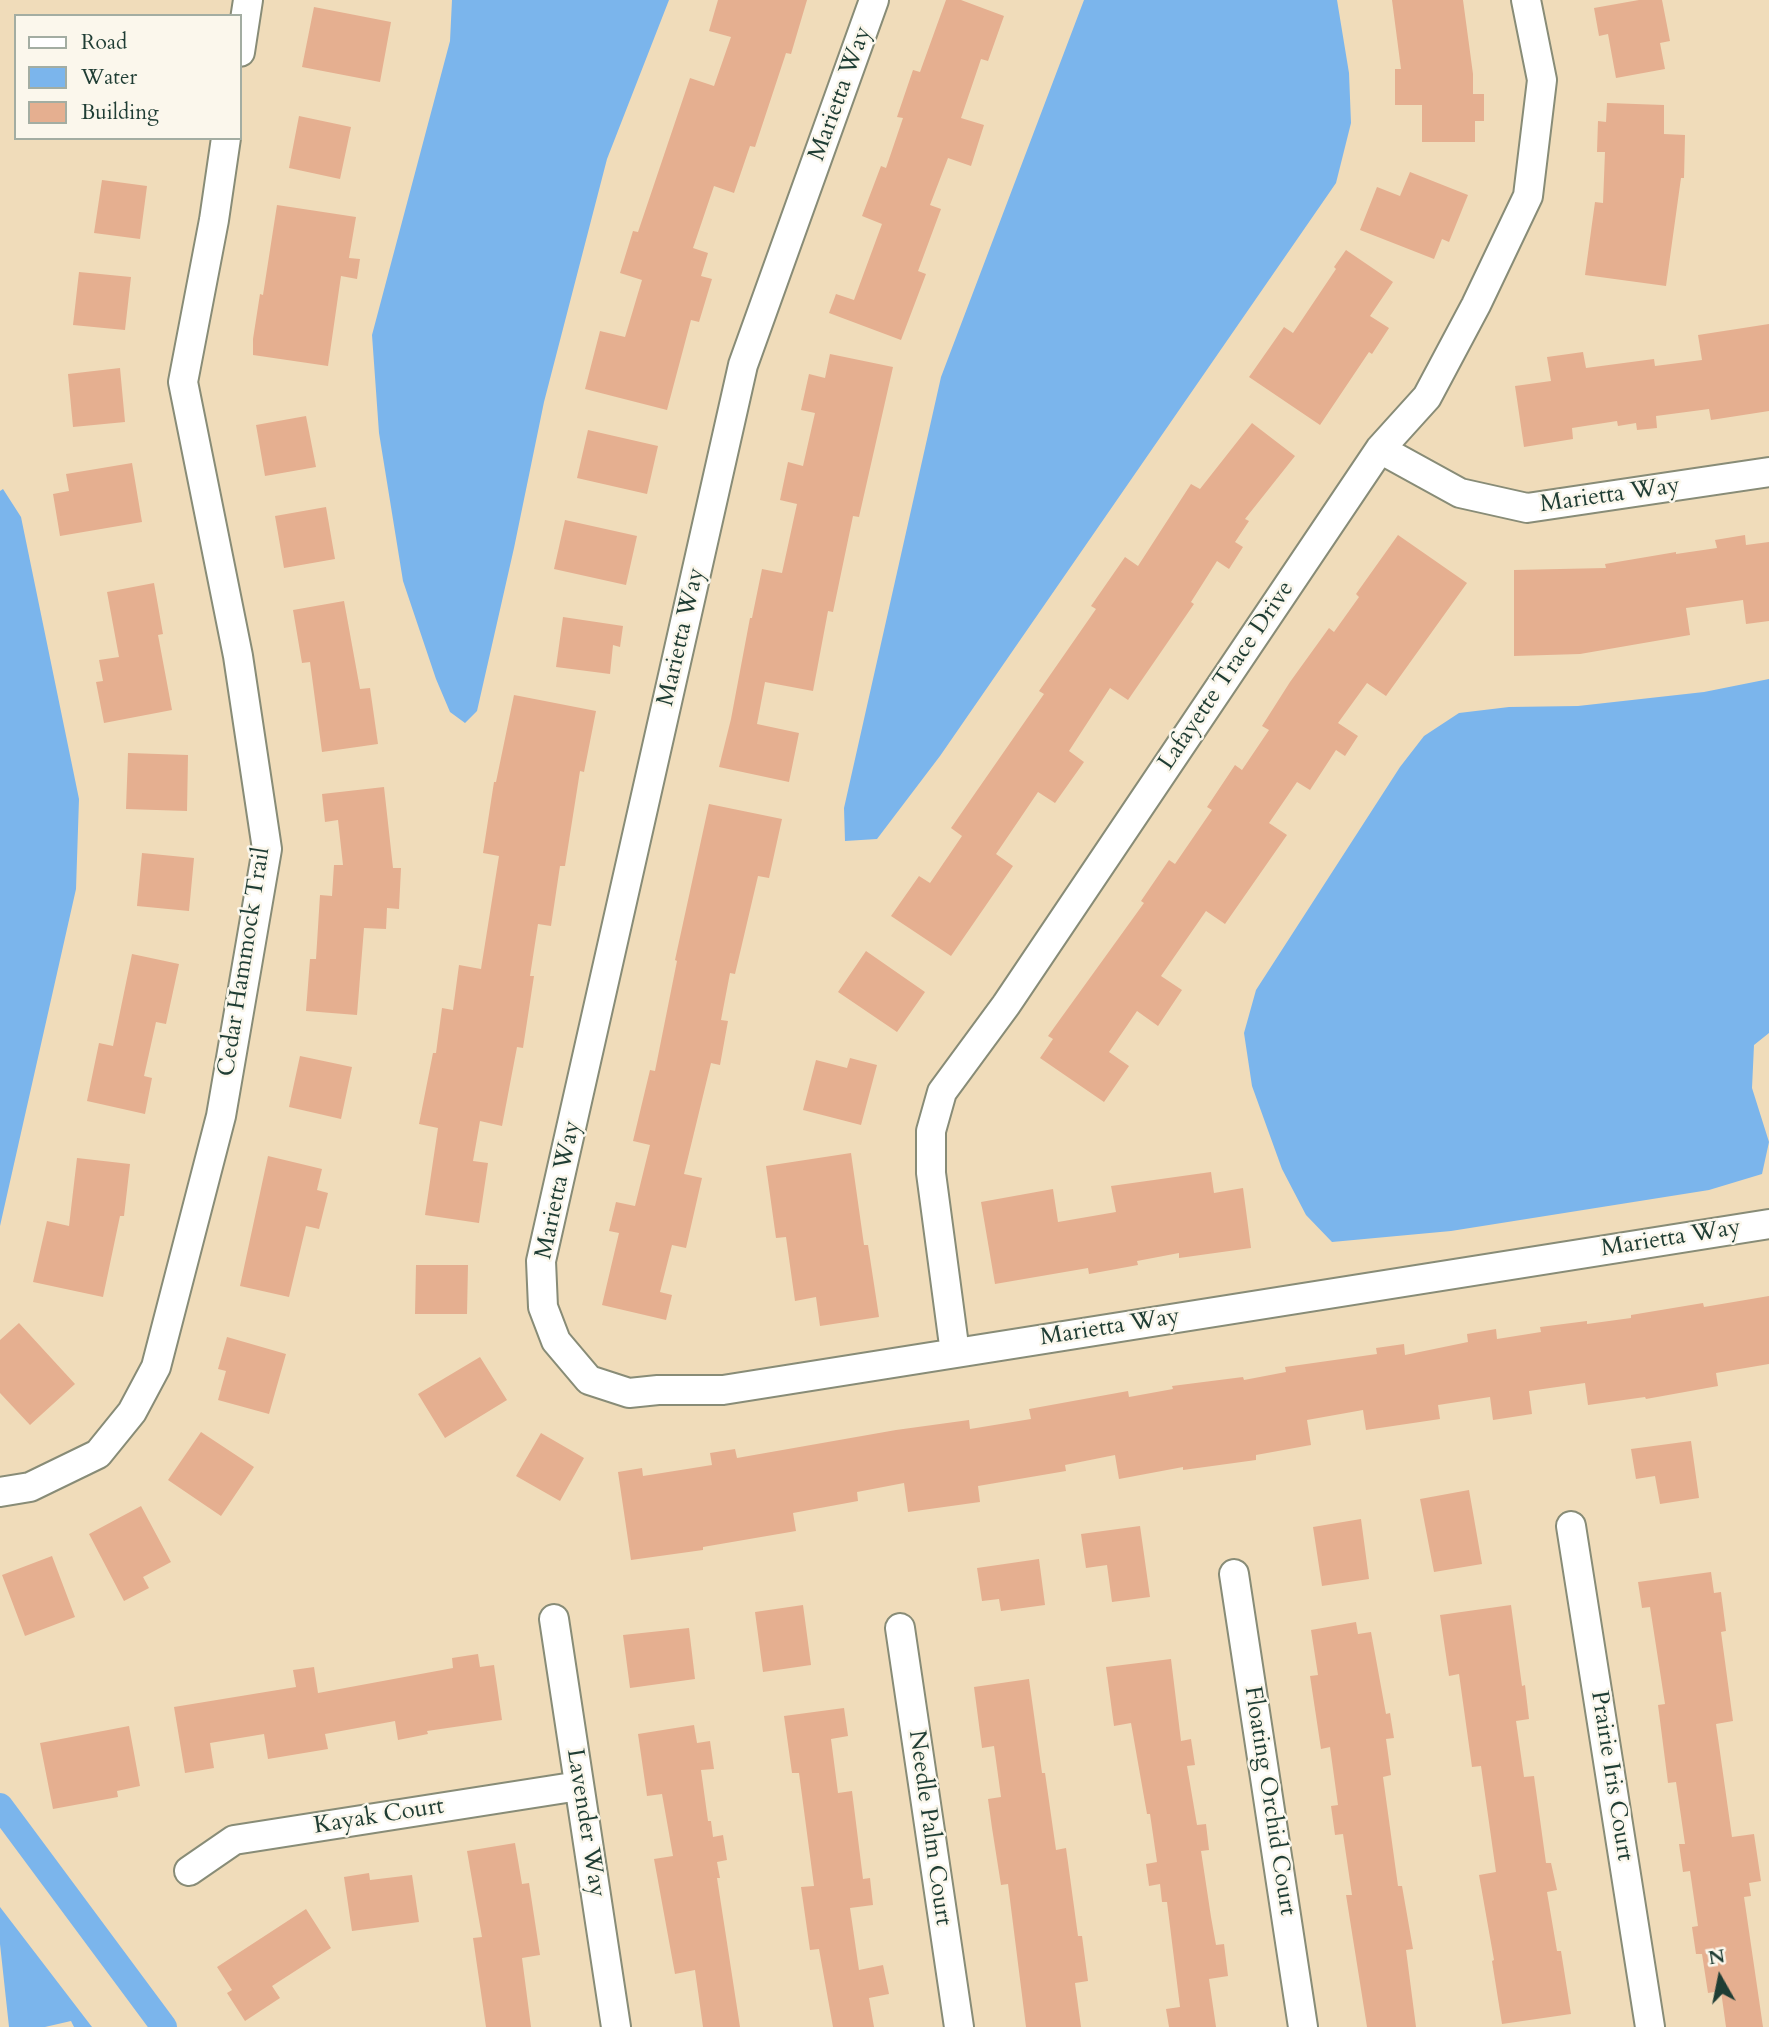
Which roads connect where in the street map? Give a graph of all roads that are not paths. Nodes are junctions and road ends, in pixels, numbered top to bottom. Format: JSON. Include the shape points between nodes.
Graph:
{"nodes":[{"id":1,"x":248,"y":0,"type":"edge"},
{"id":2,"x":874,"y":0,"type":"edge"},
{"id":3,"x":1526,"y":0,"type":"edge"},
{"id":4,"x":242,"y":39,"type":"edge"},
{"id":5,"x":226,"y":140,"type":"edge"},
{"id":6,"x":1380,"y":449,"type":"junction"},
{"id":7,"x":1769,"y":472,"type":"edge"},
{"id":8,"x":1769,"y":1224,"type":"edge"},
{"id":9,"x":955,"y":1353,"type":"junction"},
{"id":10,"x":0,"y":1492,"type":"edge"},
{"id":11,"x":1571,"y":1526,"type":"dead end"},
{"id":12,"x":1234,"y":1574,"type":"dead end"},
{"id":13,"x":554,"y":1619,"type":"dead end"},
{"id":14,"x":900,"y":1628,"type":"dead end"},
{"id":15,"x":579,"y":1786,"type":"junction"},
{"id":16,"x":188,"y":1871,"type":"dead end"},
{"id":17,"x":616,"y":2027,"type":"edge"},
{"id":18,"x":959,"y":2027,"type":"edge"},
{"id":19,"x":1303,"y":2027,"type":"edge"},
{"id":20,"x":1650,"y":2027,"type":"edge"}],
"edges":[{"from":1,"to":4,"type":"street"},
{"from":2,"to":9,"type":"street","name":"Marietta Way","via":[[743,365],[541,1261],[543,1307],[556,1341],[589,1380],[629,1393],[723,1390]]},
{"from":3,"to":6,"type":"street","name":"Lafayette Trace Drive","via":[[1542,80],[1528,196],[1427,397]]},
{"from":5,"to":10,"type":"street","name":"Cedar Hammock Trail","via":[[183,383],[238,656],[267,849],[221,1116],[156,1367],[132,1412],[98,1454],[30,1487]]},
{"from":6,"to":7,"type":"street","name":"Marietta Way","via":[[1460,493],[1527,508]]},
{"from":6,"to":9,"type":"street","name":"Lafayette Trace Drive","via":[[1014,993],[942,1092],[931,1131],[932,1173]]},
{"from":8,"to":9,"type":"street","name":"Marietta Way"},
{"from":11,"to":20,"type":"street","name":"Prairie Iris Court"},
{"from":12,"to":19,"type":"street","name":"Floating Orchid Court"},
{"from":13,"to":15,"type":"street","name":"Lavender Way"},
{"from":14,"to":18,"type":"street","name":"Needle Palm Court"},
{"from":15,"to":16,"type":"street","name":"Kayak Court","via":[[234,1840]]},
{"from":15,"to":17,"type":"street","name":"Lavender Way"}]}
